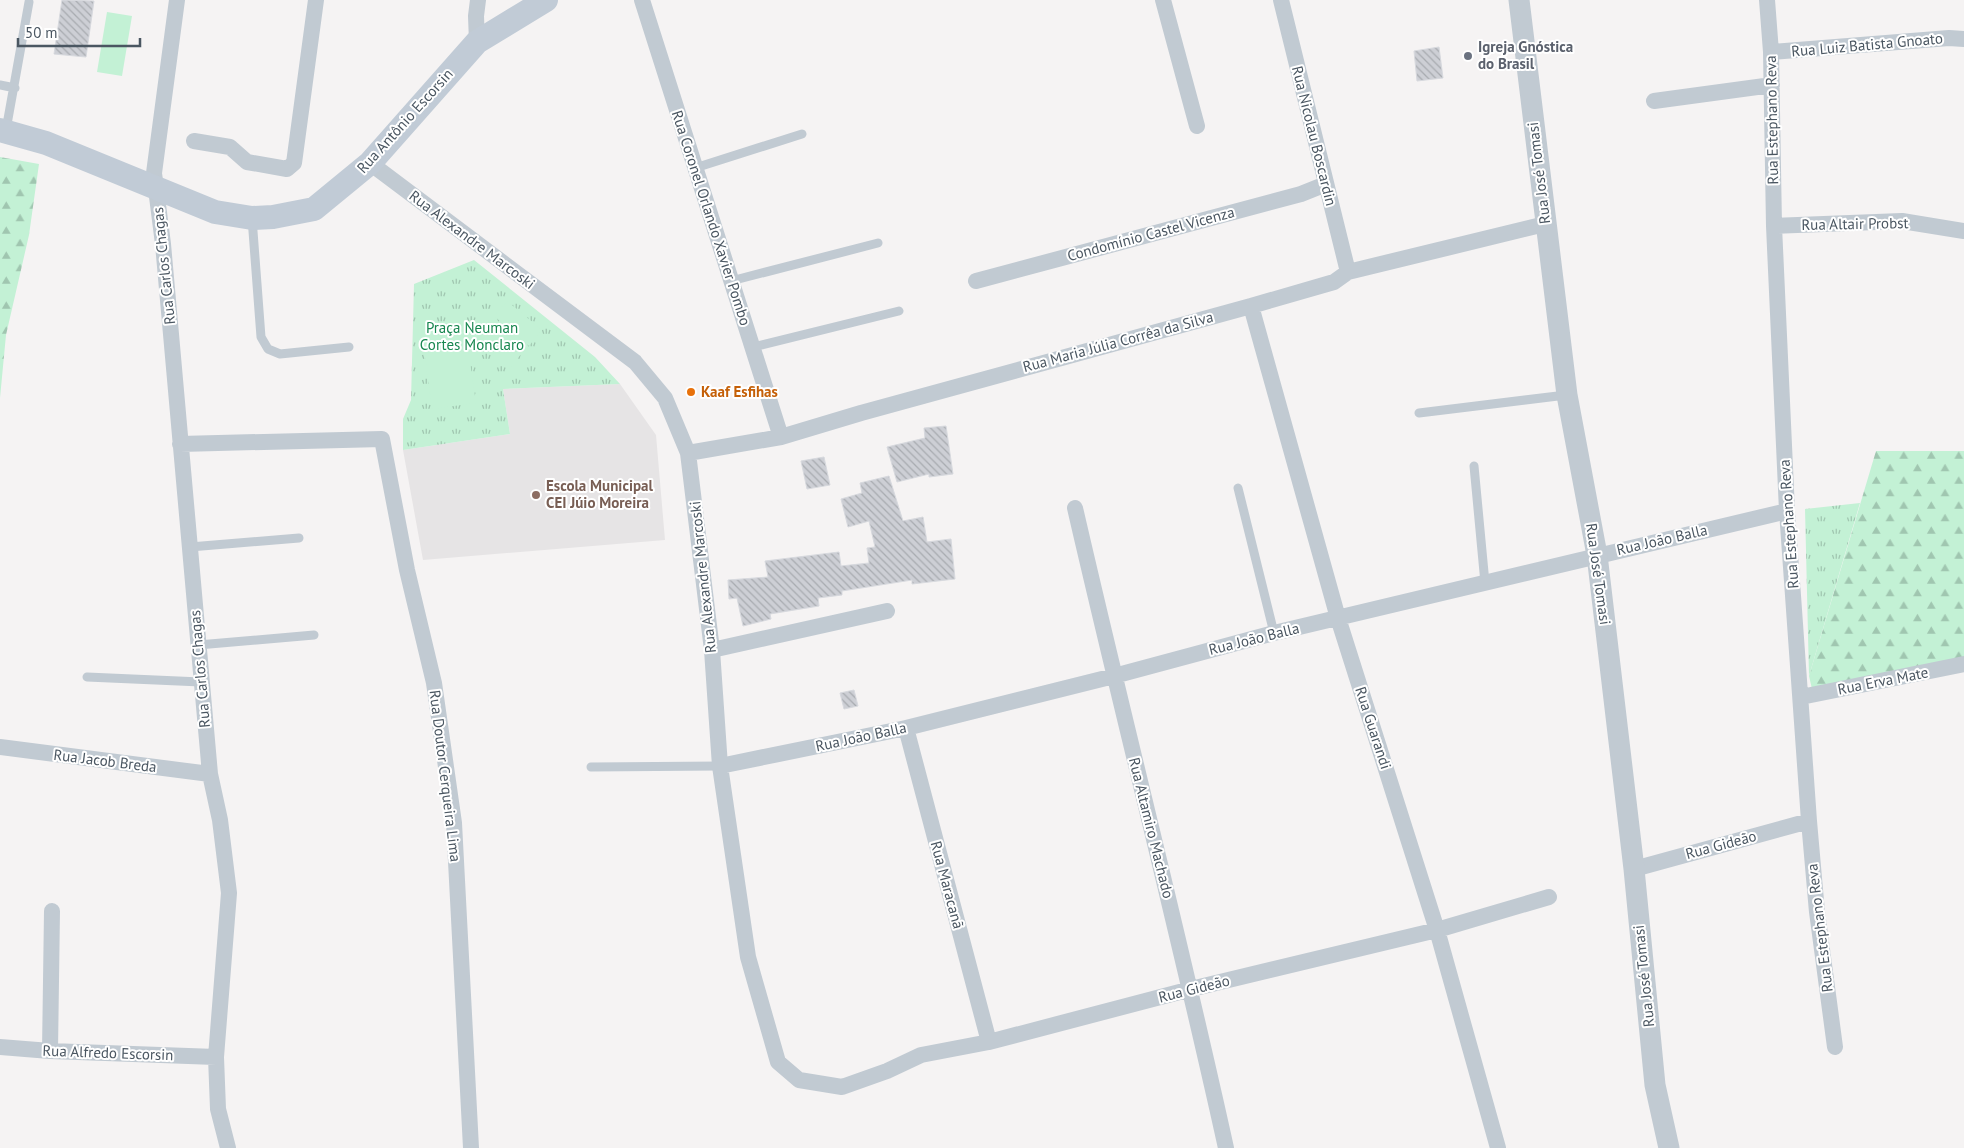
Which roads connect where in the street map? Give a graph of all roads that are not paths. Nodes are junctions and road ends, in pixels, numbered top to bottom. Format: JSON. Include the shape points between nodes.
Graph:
{"nodes":[{"id":1,"x":177,"y":0,"type":"edge"},
{"id":2,"x":316,"y":0,"type":"edge"},
{"id":3,"x":478,"y":0,"type":"edge"},
{"id":4,"x":546,"y":0,"type":"edge"},
{"id":5,"x":642,"y":0,"type":"edge"},
{"id":6,"x":1163,"y":0,"type":"edge"},
{"id":7,"x":1280,"y":0,"type":"edge"},
{"id":8,"x":1519,"y":0,"type":"edge"},
{"id":9,"x":1767,"y":0,"type":"edge"},
{"id":10,"x":29,"y":2,"type":"dead end"},
{"id":11,"x":1964,"y":39,"type":"edge"},
{"id":12,"x":477,"y":42,"type":"junction"},
{"id":13,"x":1770,"y":52,"type":"junction"},
{"id":14,"x":0,"y":85,"type":"edge"},
{"id":15,"x":1772,"y":85,"type":"junction"},
{"id":16,"x":15,"y":88,"type":"junction"},
{"id":17,"x":1654,"y":101,"type":"dead end"},
{"id":18,"x":1197,"y":126,"type":"dead end"},
{"id":19,"x":3,"y":130,"type":"edge"},
{"id":20,"x":802,"y":134,"type":"dead end"},
{"id":21,"x":194,"y":141,"type":"dead end"},
{"id":22,"x":370,"y":163,"type":"junction"},
{"id":23,"x":695,"y":168,"type":"junction"},
{"id":24,"x":1326,"y":184,"type":"junction"},
{"id":25,"x":155,"y":189,"type":"junction"},
{"id":26,"x":252,"y":218,"type":"junction"},
{"id":27,"x":1545,"y":224,"type":"junction"},
{"id":28,"x":1774,"y":226,"type":"junction"},
{"id":29,"x":1964,"y":231,"type":"edge"},
{"id":30,"x":878,"y":243,"type":"dead end"},
{"id":31,"x":1348,"y":272,"type":"junction"},
{"id":32,"x":731,"y":280,"type":"junction"},
{"id":33,"x":976,"y":281,"type":"dead end"},
{"id":34,"x":1251,"y":306,"type":"junction"},
{"id":35,"x":899,"y":311,"type":"dead end"},
{"id":36,"x":349,"y":347,"type":"dead end"},
{"id":37,"x":753,"y":347,"type":"junction"},
{"id":38,"x":1567,"y":395,"type":"junction"},
{"id":39,"x":1419,"y":413,"type":"dead end"},
{"id":40,"x":781,"y":437,"type":"junction"},
{"id":41,"x":180,"y":444,"type":"junction"},
{"id":42,"x":688,"y":453,"type":"junction"},
{"id":43,"x":1474,"y":466,"type":"dead end"},
{"id":44,"x":1238,"y":488,"type":"dead end"},
{"id":45,"x":1075,"y":508,"type":"dead end"},
{"id":46,"x":1787,"y":511,"type":"junction"},
{"id":47,"x":299,"y":538,"type":"dead end"},
{"id":48,"x":190,"y":547,"type":"junction"},
{"id":49,"x":1597,"y":555,"type":"junction"},
{"id":50,"x":1486,"y":582,"type":"junction"},
{"id":51,"x":886,"y":611,"type":"dead end"},
{"id":52,"x":1338,"y":618,"type":"junction"},
{"id":53,"x":1274,"y":634,"type":"junction"},
{"id":54,"x":314,"y":636,"type":"dead end"},
{"id":55,"x":198,"y":645,"type":"junction"},
{"id":56,"x":712,"y":650,"type":"junction"},
{"id":57,"x":1964,"y":664,"type":"edge"},
{"id":58,"x":1114,"y":676,"type":"junction"},
{"id":59,"x":87,"y":677,"type":"dead end"},
{"id":60,"x":202,"y":682,"type":"junction"},
{"id":61,"x":1801,"y":697,"type":"junction"},
{"id":62,"x":906,"y":728,"type":"junction"},
{"id":63,"x":0,"y":748,"type":"edge"},
{"id":64,"x":720,"y":766,"type":"junction"},
{"id":65,"x":591,"y":767,"type":"dead end"},
{"id":66,"x":210,"y":774,"type":"junction"},
{"id":67,"x":1809,"y":821,"type":"junction"},
{"id":68,"x":1634,"y":869,"type":"junction"},
{"id":69,"x":1549,"y":897,"type":"dead end"},
{"id":70,"x":52,"y":910,"type":"dead end"},
{"id":71,"x":1437,"y":930,"type":"junction"},
{"id":72,"x":1191,"y":989,"type":"junction"},
{"id":73,"x":989,"y":1042,"type":"junction"},
{"id":74,"x":1835,"y":1046,"type":"dead end"},
{"id":75,"x":0,"y":1047,"type":"edge"},
{"id":76,"x":50,"y":1051,"type":"junction"},
{"id":77,"x":216,"y":1057,"type":"junction"},
{"id":78,"x":842,"y":1087,"type":"joint"},
{"id":79,"x":228,"y":1148,"type":"edge"},
{"id":80,"x":472,"y":1148,"type":"edge"},
{"id":81,"x":1226,"y":1148,"type":"edge"},
{"id":82,"x":1498,"y":1148,"type":"edge"},
{"id":83,"x":1668,"y":1148,"type":"edge"}],
"edges":[{"from":1,"to":25,"type":"street","name":"Rua Carlos Chagas","via":[[154,173]]},
{"from":2,"to":21,"type":"street","via":[[294,163],[287,169],[247,162],[230,147]]},
{"from":3,"to":12,"type":"street"},
{"from":4,"to":12,"type":"main road","name":"Rua Antônio Escorsin"},
{"from":5,"to":23,"type":"street","name":"Rua Coronel Orlando Xavier Pombo"},
{"from":6,"to":18,"type":"street"},
{"from":7,"to":24,"type":"street","name":"Rua Nicolau Boscardin"},
{"from":8,"to":27,"type":"street","name":"Rua José Tomasi"},
{"from":9,"to":13,"type":"street","name":"Rua Estephano Reva"},
{"from":10,"to":16,"type":"lane"},
{"from":11,"to":13,"type":"street","name":"Rua Luiz Batista Gnoato"},
{"from":12,"to":22,"type":"main road","name":"Rua Antônio Escorsin"},
{"from":13,"to":15,"type":"street","name":"Rua Estephano Reva"},
{"from":14,"to":16,"type":"lane"},
{"from":15,"to":17,"type":"street"},
{"from":15,"to":28,"type":"street","name":"Rua Estephano Reva"},
{"from":16,"to":19,"type":"lane"},
{"from":19,"to":25,"type":"main road","name":"Rua Antônio Escorsin","via":[[46,143]]},
{"from":20,"to":23,"type":"lane"},
{"from":22,"to":26,"type":"main road","name":"Rua Antônio Escorsin","via":[[314,209]]},
{"from":22,"to":42,"type":"street","name":"Rua Alexandre Marcoski","via":[[635,362],[665,398]]},
{"from":23,"to":32,"type":"street","name":"Rua Coronel Orlando Xavier Pombo"},
{"from":24,"to":31,"type":"street","name":"Rua Nicolau Boscardin"},
{"from":24,"to":33,"type":"street","name":"Condomínio Castel Vicenza","via":[[1301,194]]},
{"from":25,"to":26,"type":"main road","name":"Rua Antônio Escorsin","via":[[215,212]]},
{"from":25,"to":41,"type":"street","name":"Rua Carlos Chagas","via":[[163,244]]},
{"from":26,"to":36,"type":"lane","via":[[261,337],[268,349],[280,354]]},
{"from":27,"to":31,"type":"street","name":"Rua Maria Júlia Corrêa da Silva"},
{"from":27,"to":38,"type":"street","name":"Rua José Tomasi"},
{"from":28,"to":29,"type":"street","name":"Rua Altair Probst","via":[[1902,221]]},
{"from":28,"to":46,"type":"street","name":"Rua Estephano Reva"},
{"from":30,"to":32,"type":"lane"},
{"from":31,"to":34,"type":"street","name":"Rua Maria Júlia Corrêa da Silva","via":[[1334,282]]},
{"from":32,"to":37,"type":"street","name":"Rua Coronel Orlando Xavier Pombo"},
{"from":34,"to":40,"type":"street","name":"Rua Maria Júlia Corrêa da Silva"},
{"from":34,"to":52,"type":"street","name":"Rua Guarandi"},
{"from":35,"to":37,"type":"lane"},
{"from":37,"to":40,"type":"street","name":"Rua Coronel Orlando Xavier Pombo"},
{"from":38,"to":39,"type":"lane"},
{"from":38,"to":49,"type":"street","name":"Rua José Tomasi"},
{"from":40,"to":42,"type":"street","name":"Rua Maria Júlia Corrêa da Silva"},
{"from":41,"to":48,"type":"street","name":"Rua Carlos Chagas"},
{"from":41,"to":80,"type":"street","name":"Rua Doutor Cerqueira Lima","via":[[382,439],[407,570],[434,683],[454,823]]},
{"from":42,"to":56,"type":"street","name":"Rua Alexandre Marcoski"},
{"from":43,"to":50,"type":"lane"},
{"from":44,"to":53,"type":"lane"},
{"from":45,"to":58,"type":"street","name":"Rua Altamiro Machado"},
{"from":46,"to":49,"type":"street","name":"Rua João Balla"},
{"from":46,"to":61,"type":"street","name":"Rua Estephano Reva"},
{"from":47,"to":48,"type":"lane"},
{"from":48,"to":55,"type":"street","name":"Rua Carlos Chagas"},
{"from":49,"to":50,"type":"street","name":"Rua João Balla"},
{"from":49,"to":68,"type":"street","name":"Rua José Tomasi"},
{"from":50,"to":52,"type":"street","name":"Rua João Balla"},
{"from":51,"to":56,"type":"street"},
{"from":52,"to":53,"type":"street","name":"Rua João Balla"},
{"from":52,"to":71,"type":"street","name":"Rua Guarandi"},
{"from":53,"to":58,"type":"street","name":"Rua João Balla"},
{"from":54,"to":55,"type":"lane"},
{"from":55,"to":60,"type":"street","name":"Rua Carlos Chagas"},
{"from":56,"to":64,"type":"street","name":"Rua Alexandre Marcoski"},
{"from":57,"to":61,"type":"street","name":"Rua Erva Mate"},
{"from":58,"to":62,"type":"street","name":"Rua João Balla"},
{"from":58,"to":72,"type":"street","name":"Rua Altamiro Machado"},
{"from":59,"to":60,"type":"lane"},
{"from":60,"to":66,"type":"street","name":"Rua Carlos Chagas"},
{"from":61,"to":67,"type":"street","name":"Rua Estephano Reva"},
{"from":62,"to":64,"type":"street","name":"Rua João Balla"},
{"from":62,"to":73,"type":"street","name":"Rua Maracanã"},
{"from":63,"to":66,"type":"street","name":"Rua Jacob Breda"},
{"from":64,"to":65,"type":"lane"},
{"from":64,"to":78,"type":"street","name":"Rua Alexandre Marcoski","via":[[748,957],[778,1062],[799,1080]]},
{"from":66,"to":77,"type":"street","name":"Rua Carlos Chagas","via":[[220,820],[229,893]]},
{"from":67,"to":68,"type":"street","name":"Rua Gideão"},
{"from":67,"to":74,"type":"street","name":"Rua Estephano Reva"},
{"from":68,"to":83,"type":"street","name":"Rua José Tomasi","via":[[1655,1085]]},
{"from":69,"to":71,"type":"street","name":"Rua Gideão"},
{"from":70,"to":76,"type":"street"},
{"from":71,"to":72,"type":"street","name":"Rua Gideão"},
{"from":71,"to":82,"type":"street","name":"Rua Guarandi"},
{"from":72,"to":73,"type":"street","name":"Rua Gideão"},
{"from":72,"to":81,"type":"street","name":"Rua Altamiro Machado"},
{"from":73,"to":78,"type":"street","name":"Rua Gideão","via":[[921,1055]]},
{"from":75,"to":76,"type":"street","name":"Rua Alfredo Escorsin"},
{"from":76,"to":77,"type":"street","name":"Rua Alfredo Escorsin"},
{"from":77,"to":79,"type":"street","name":"Rua Carlos Chagas","via":[[218,1109]]}]}
